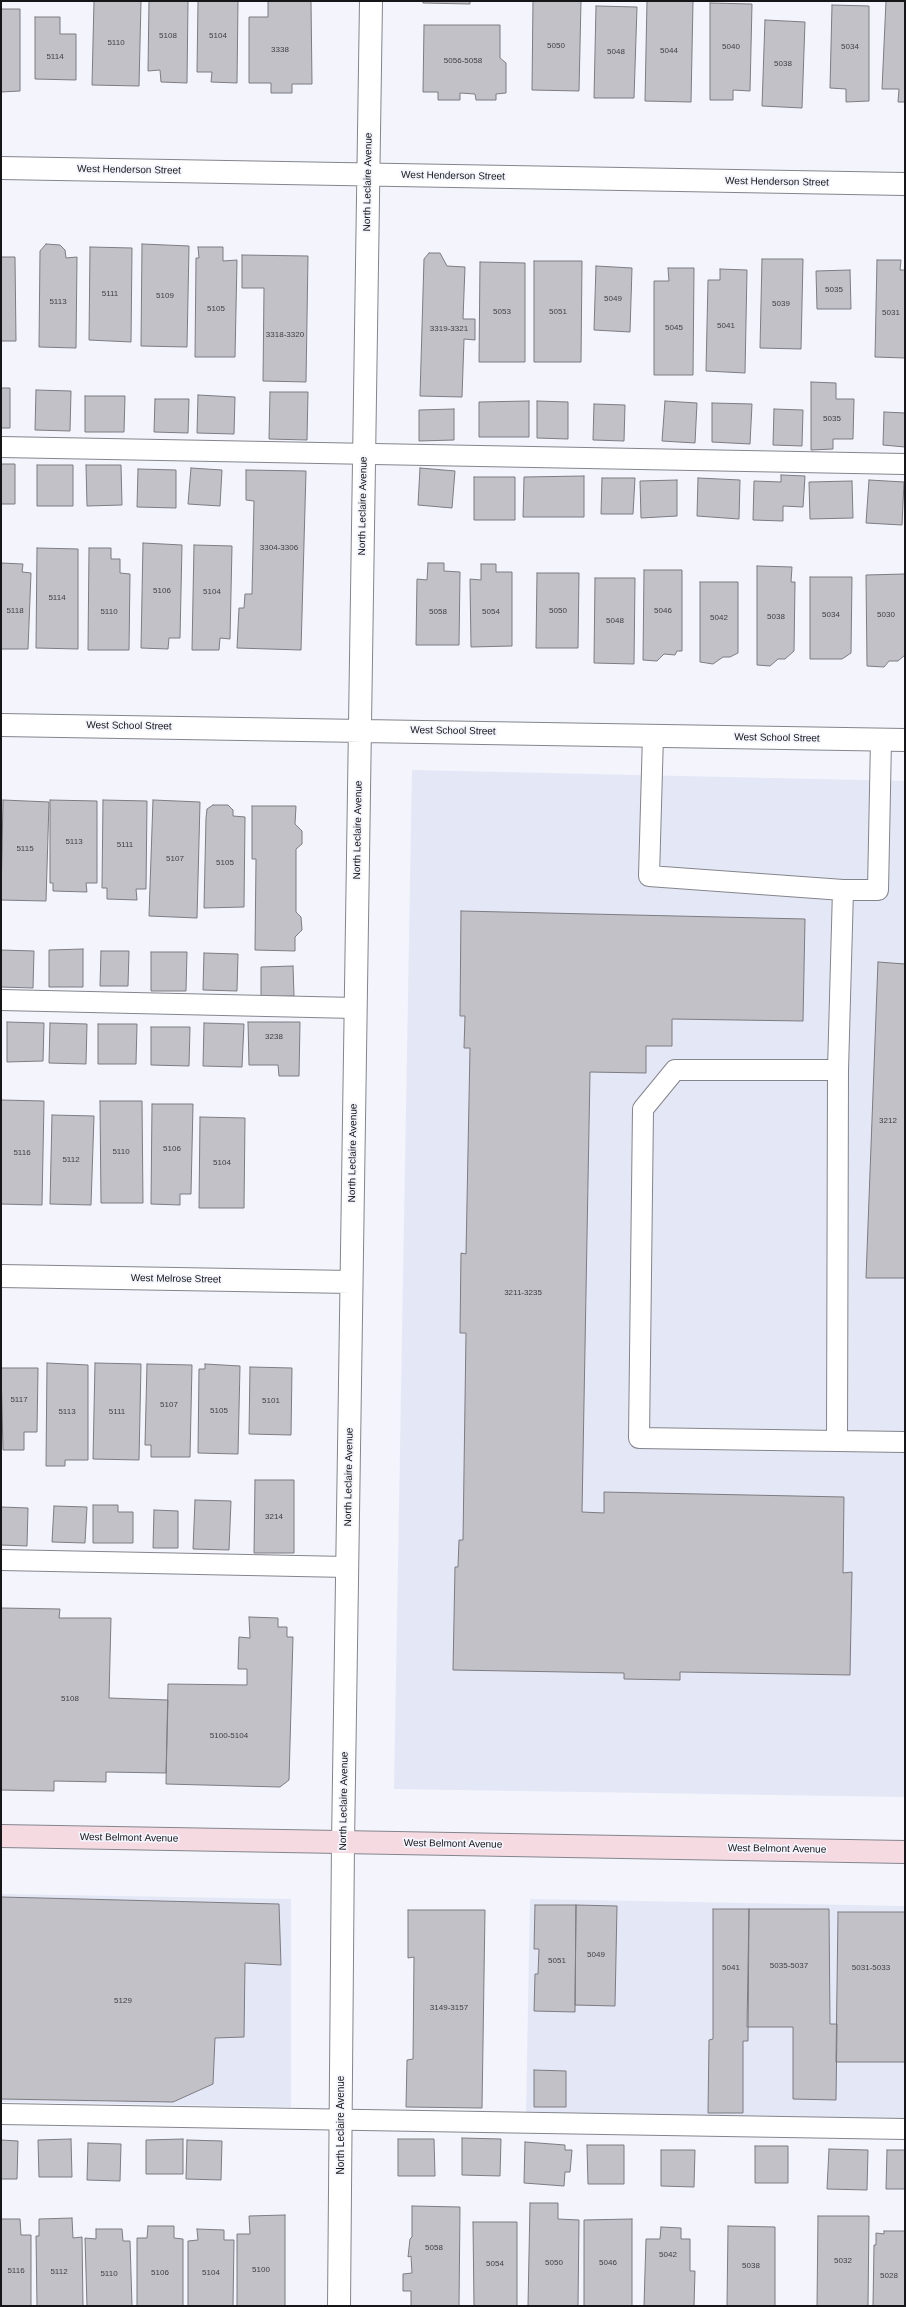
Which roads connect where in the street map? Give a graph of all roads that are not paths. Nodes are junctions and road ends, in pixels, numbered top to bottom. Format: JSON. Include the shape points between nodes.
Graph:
{"nodes":[{"id":1,"x":371,"y":1,"type":"edge"},
{"id":2,"x":1,"y":168,"type":"edge"},
{"id":3,"x":368,"y":174,"type":"junction"},
{"id":4,"x":905,"y":184,"type":"edge"},
{"id":5,"x":1,"y":446,"type":"edge"},
{"id":6,"x":364,"y":454,"type":"junction"},
{"id":7,"x":905,"y":464,"type":"edge"},
{"id":8,"x":1,"y":725,"type":"edge"},
{"id":9,"x":360,"y":729,"type":"junction"},
{"id":10,"x":653,"y":735,"type":"junction"},
{"id":11,"x":881,"y":740,"type":"junction"},
{"id":12,"x":905,"y":740,"type":"edge"},
{"id":13,"x":843,"y":890,"type":"junction"},
{"id":14,"x":1,"y":1000,"type":"edge"},
{"id":15,"x":355,"y":1008,"type":"junction"},
{"id":16,"x":838,"y":1070,"type":"junction"},
{"id":17,"x":1,"y":1276,"type":"edge"},
{"id":18,"x":351,"y":1282,"type":"junction"},
{"id":19,"x":837,"y":1441,"type":"junction"},
{"id":20,"x":905,"y":1442,"type":"edge"},
{"id":21,"x":1,"y":1560,"type":"edge"},
{"id":22,"x":347,"y":1567,"type":"junction"},
{"id":23,"x":1,"y":1836,"type":"edge"},
{"id":24,"x":343,"y":1842,"type":"junction"},
{"id":25,"x":905,"y":1852,"type":"edge"},
{"id":26,"x":1,"y":2114,"type":"edge"},
{"id":27,"x":341,"y":2120,"type":"junction"},
{"id":28,"x":905,"y":2129,"type":"edge"},
{"id":29,"x":339,"y":2306,"type":"edge"}],
"edges":[{"from":1,"to":3,"type":"street","name":"North Leclaire Avenue"},
{"from":2,"to":3,"type":"street","name":"West Henderson Street"},
{"from":3,"to":4,"type":"street","name":"West Henderson Street"},
{"from":3,"to":6,"type":"street","name":"North Leclaire Avenue"},
{"from":5,"to":6,"type":"lane"},
{"from":6,"to":7,"type":"lane"},
{"from":6,"to":9,"type":"street","name":"North Leclaire Avenue"},
{"from":8,"to":9,"type":"street","name":"West School Street"},
{"from":9,"to":10,"type":"street","name":"West School Street"},
{"from":9,"to":15,"type":"street","name":"North Leclaire Avenue"},
{"from":10,"to":11,"type":"street","name":"West School Street"},
{"from":10,"to":13,"type":"lane","via":[[649,876]]},
{"from":11,"to":12,"type":"street","name":"West School Street"},
{"from":11,"to":13,"type":"lane","via":[[878,890]]},
{"from":13,"to":16,"type":"lane"},
{"from":14,"to":15,"type":"lane"},
{"from":15,"to":18,"type":"street","name":"North Leclaire Avenue"},
{"from":16,"to":19,"type":"lane"},
{"from":16,"to":19,"type":"lane","via":[[675,1070],[643,1109],[638,1438]]},
{"from":17,"to":18,"type":"street","name":"West Melrose Street"},
{"from":18,"to":22,"type":"street","name":"North Leclaire Avenue"},
{"from":19,"to":20,"type":"lane"},
{"from":21,"to":22,"type":"lane"},
{"from":22,"to":24,"type":"street","name":"North Leclaire Avenue"},
{"from":23,"to":24,"type":"main road","name":"West Belmont Avenue"},
{"from":24,"to":25,"type":"main road","name":"West Belmont Avenue"},
{"from":24,"to":27,"type":"street","name":"North Leclaire Avenue"},
{"from":26,"to":27,"type":"lane"},
{"from":27,"to":28,"type":"lane"},
{"from":27,"to":29,"type":"street","name":"North Leclaire Avenue"}]}
